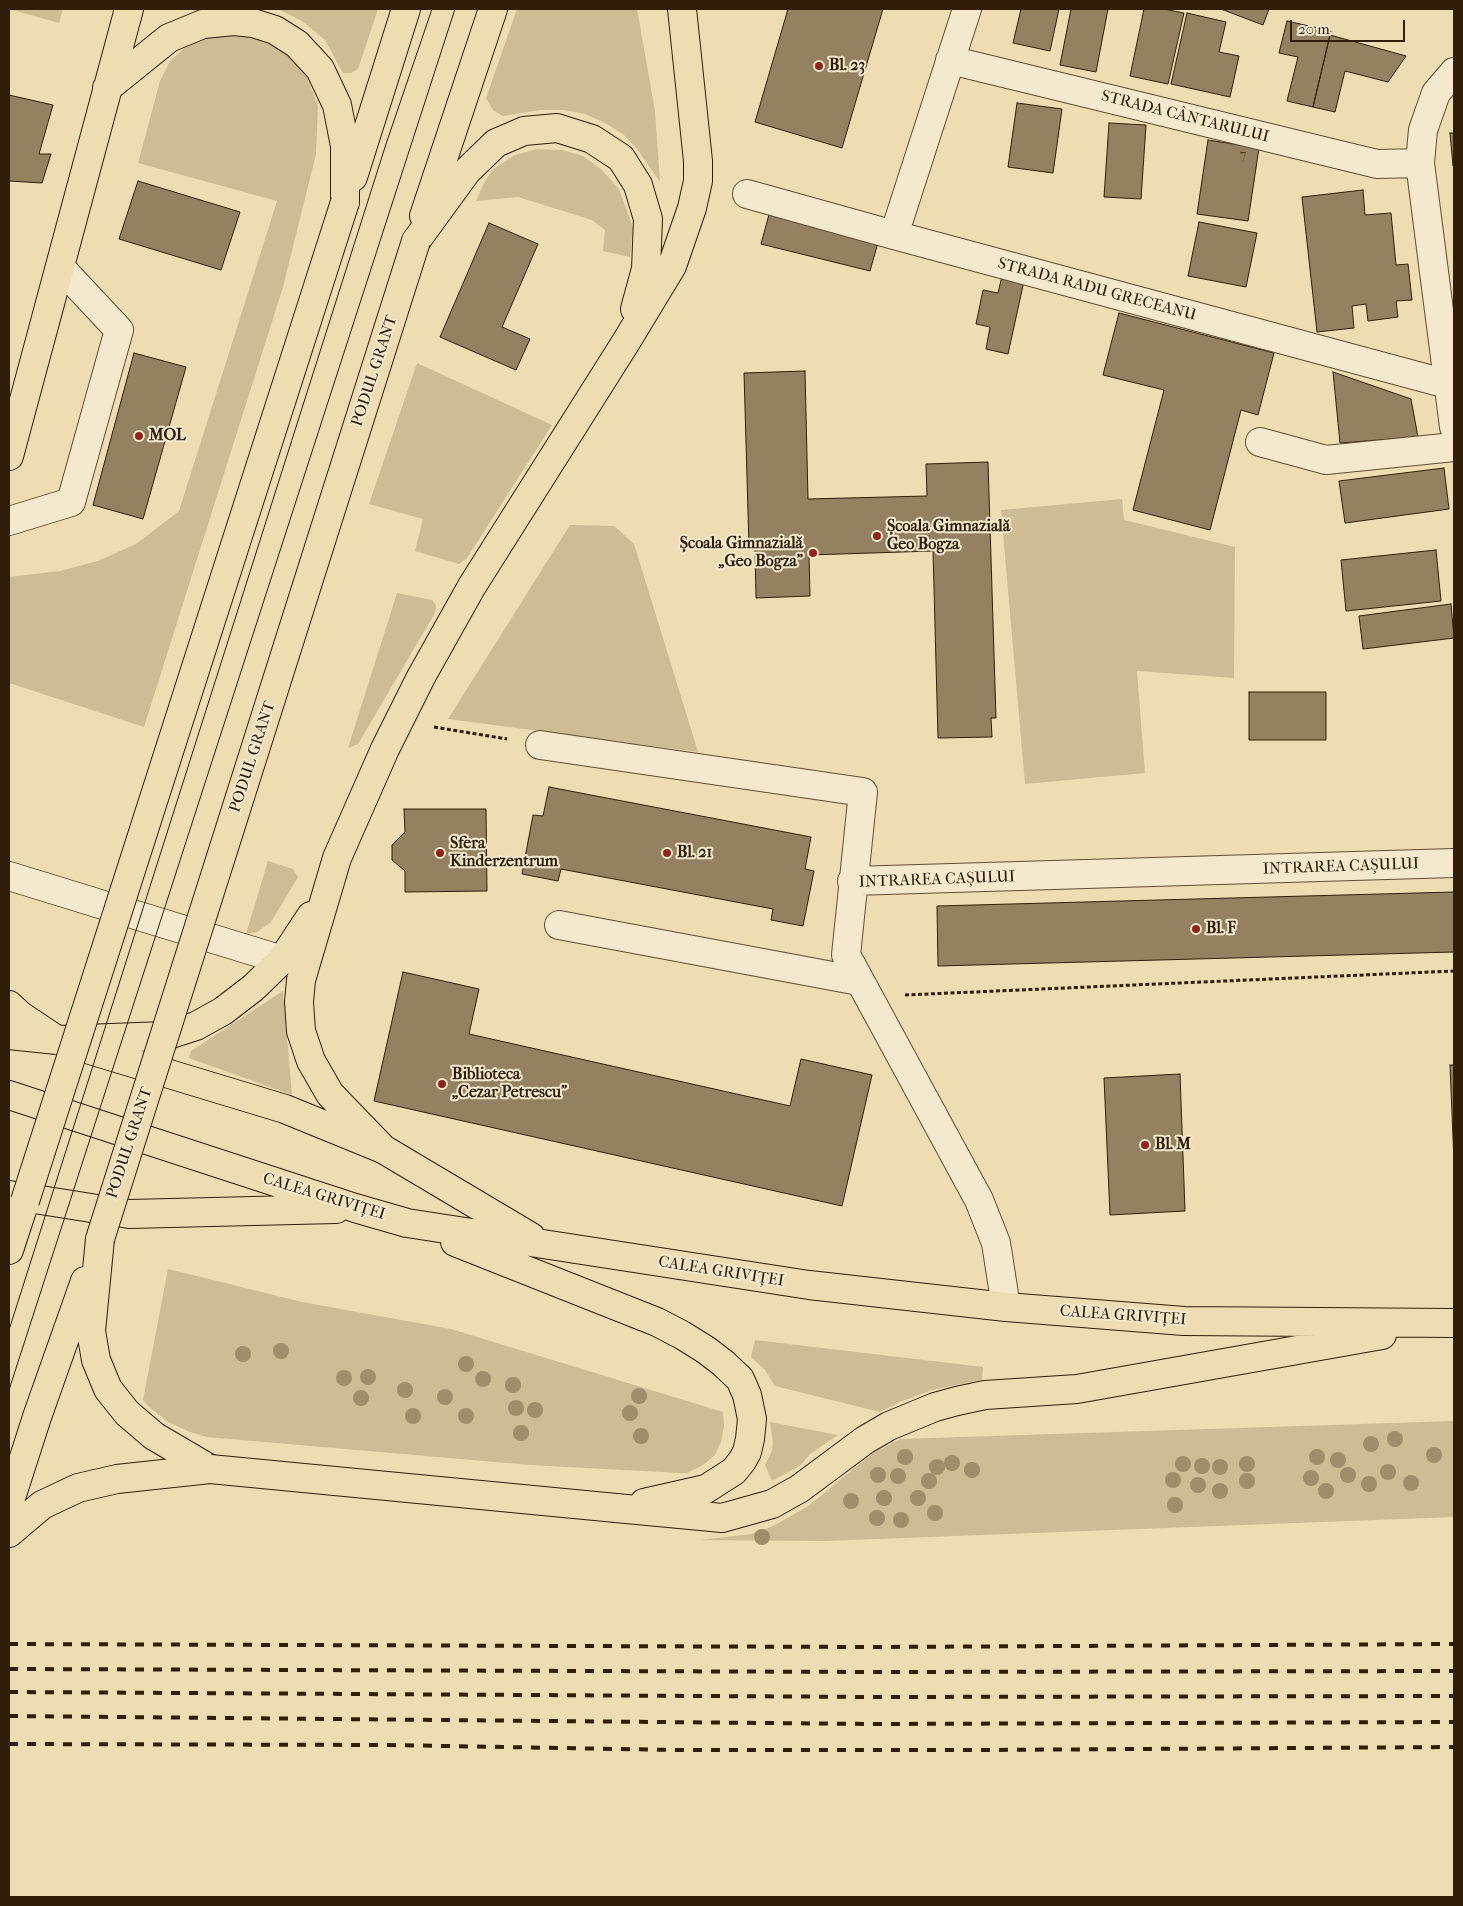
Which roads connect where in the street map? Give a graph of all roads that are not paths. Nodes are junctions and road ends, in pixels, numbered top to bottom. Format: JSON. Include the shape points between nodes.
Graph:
{"nodes":[{"id":1,"x":129,"y":9,"type":"edge"},
{"id":2,"x":406,"y":9,"type":"edge"},
{"id":3,"x":493,"y":9,"type":"edge"},
{"id":4,"x":682,"y":9,"type":"edge"},
{"id":5,"x":967,"y":9,"type":"edge"},
{"id":6,"x":950,"y":60,"type":"junction"},
{"id":7,"x":1454,"y":72,"type":"edge"},
{"id":8,"x":107,"y":88,"type":"junction"},
{"id":9,"x":1420,"y":163,"type":"junction"},
{"id":10,"x":747,"y":194,"type":"dead end"},
{"id":11,"x":345,"y":202,"type":"junction"},
{"id":12,"x":894,"y":235,"type":"junction"},
{"id":13,"x":416,"y":242,"type":"junction"},
{"id":14,"x":60,"y":267,"type":"junction"},
{"id":15,"x":626,"y":342,"type":"junction"},
{"id":16,"x":1448,"y":384,"type":"junction"},
{"id":17,"x":1454,"y":427,"type":"edge"},
{"id":18,"x":11,"y":439,"type":"edge"},
{"id":19,"x":1260,"y":442,"type":"dead end"},
{"id":20,"x":1454,"y":448,"type":"edge"},
{"id":21,"x":9,"y":521,"type":"edge"},
{"id":22,"x":540,"y":745,"type":"road end"},
{"id":23,"x":1454,"y":863,"type":"edge"},
{"id":24,"x":9,"y":876,"type":"edge"},
{"id":25,"x":852,"y":881,"type":"junction"},
{"id":26,"x":324,"y":896,"type":"junction"},
{"id":27,"x":559,"y":925,"type":"dead end"},
{"id":28,"x":282,"y":960,"type":"junction"},
{"id":29,"x":863,"y":989,"type":"junction"},
{"id":30,"x":9,"y":1005,"type":"edge"},
{"id":31,"x":9,"y":1035,"type":"edge"},
{"id":32,"x":57,"y":1040,"type":"junction"},
{"id":33,"x":9,"y":1095,"type":"edge"},
{"id":34,"x":383,"y":1149,"type":"junction"},
{"id":35,"x":17,"y":1198,"type":"edge"},
{"id":36,"x":355,"y":1208,"type":"junction"},
{"id":37,"x":407,"y":1223,"type":"junction"},
{"id":38,"x":9,"y":1232,"type":"edge"},
{"id":39,"x":100,"y":1239,"type":"junction"},
{"id":40,"x":543,"y":1244,"type":"junction"},
{"id":41,"x":9,"y":1250,"type":"edge"},
{"id":42,"x":1006,"y":1307,"type":"junction"},
{"id":43,"x":1450,"y":1323,"type":"edge"},
{"id":44,"x":210,"y":1470,"type":"junction"},
{"id":45,"x":9,"y":1504,"type":"edge"},
{"id":46,"x":616,"y":1508,"type":"junction"},
{"id":47,"x":9,"y":1533,"type":"edge"}],
"edges":[{"from":1,"to":8,"type":"main road"},
{"from":2,"to":11,"type":"main road"},
{"from":3,"to":13,"type":"main road","name":"PODUL GRANT"},
{"from":4,"to":15,"type":"main road","via":[[698,181],[672,266]]},
{"from":5,"to":6,"type":"street"},
{"from":6,"to":9,"type":"street","name":"STRADA CÂNTARULUI","via":[[1377,164]]},
{"from":6,"to":12,"type":"street"},
{"from":7,"to":9,"type":"street","via":[[1436,93],[1423,130]]},
{"from":8,"to":11,"type":"main road","via":[[169,38],[203,24],[234,21],[275,30],[296,44],[320,69],[337,105],[345,146]]},
{"from":8,"to":14,"type":"main road"},
{"from":9,"to":16,"type":"street"},
{"from":10,"to":12,"type":"street","name":"STRADA RADU GRECEANU"},
{"from":11,"to":35,"type":"main road","bridge":true},
{"from":12,"to":16,"type":"street","name":"STRADA RADU GRECEANU"},
{"from":13,"to":15,"type":"main road","via":[[467,171],[496,143],[524,131],[557,128],[592,139],[621,158],[638,185],[648,219],[646,269]]},
{"from":13,"to":39,"type":"main road","name":"PODUL GRANT","bridge":true},
{"from":14,"to":18,"type":"main road"},
{"from":14,"to":21,"type":"street","via":[[119,330],[71,502]]},
{"from":15,"to":26,"type":"main road","via":[[472,586],[398,722],[337,858]]},
{"from":16,"to":17,"type":"street"},
{"from":19,"to":20,"type":"street","via":[[1326,460]]},
{"from":22,"to":25,"type":"street","via":[[863,792]]},
{"from":23,"to":25,"type":"street","name":"INTRAREA CAȘULUI"},
{"from":24,"to":28,"type":"street"},
{"from":25,"to":29,"type":"street","name":"INTRAREA CAȘULUI","via":[[846,955]]},
{"from":26,"to":28,"type":"main road"},
{"from":26,"to":34,"type":"main road","via":[[301,980],[301,1031],[311,1061],[330,1094]]},
{"from":27,"to":29,"type":"street"},
{"from":28,"to":32,"type":"main road","via":[[253,988],[196,1026],[165,1036]]},
{"from":29,"to":42,"type":"street","name":"INTRAREA CAȘULUI","via":[[979,1200],[996,1243]]},
{"from":30,"to":32,"type":"main road"},
{"from":31,"to":32,"type":"main road"},
{"from":32,"to":34,"type":"main road","via":[[285,1110]]},
{"from":33,"to":36,"type":"main road","name":"CALEA GRIVIȚEI"},
{"from":34,"to":40,"type":"main road"},
{"from":35,"to":36,"type":"main road","via":[[129,1214]]},
{"from":35,"to":38,"type":"main road"},
{"from":35,"to":41,"type":"main road"},
{"from":36,"to":37,"type":"main road","name":"CALEA GRIVIȚEI"},
{"from":37,"to":40,"type":"main road","name":"CALEA GRIVIȚEI"},
{"from":37,"to":46,"type":"main road","via":[[657,1322],[706,1350],[740,1379],[747,1395],[752,1430],[747,1452],[734,1471],[706,1489]]},
{"from":39,"to":44,"type":"main road","via":[[91,1331],[96,1360],[108,1389],[154,1436]]},
{"from":39,"to":45,"type":"main road","name":"PODUL GRANT"},
{"from":40,"to":42,"type":"main road","name":"CALEA GRIVIȚEI","via":[[809,1285]]},
{"from":42,"to":43,"type":"main road","name":"CALEA GRIVIȚEI","via":[[1184,1321]]},
{"from":43,"to":46,"type":"main road","via":[[1077,1389],[957,1400],[881,1430],[799,1489],[772,1504],[722,1518]]},
{"from":44,"to":46,"type":"main road","bridge":true},
{"from":44,"to":47,"type":"main road","via":[[117,1479],[78,1488],[42,1505]]}]}
